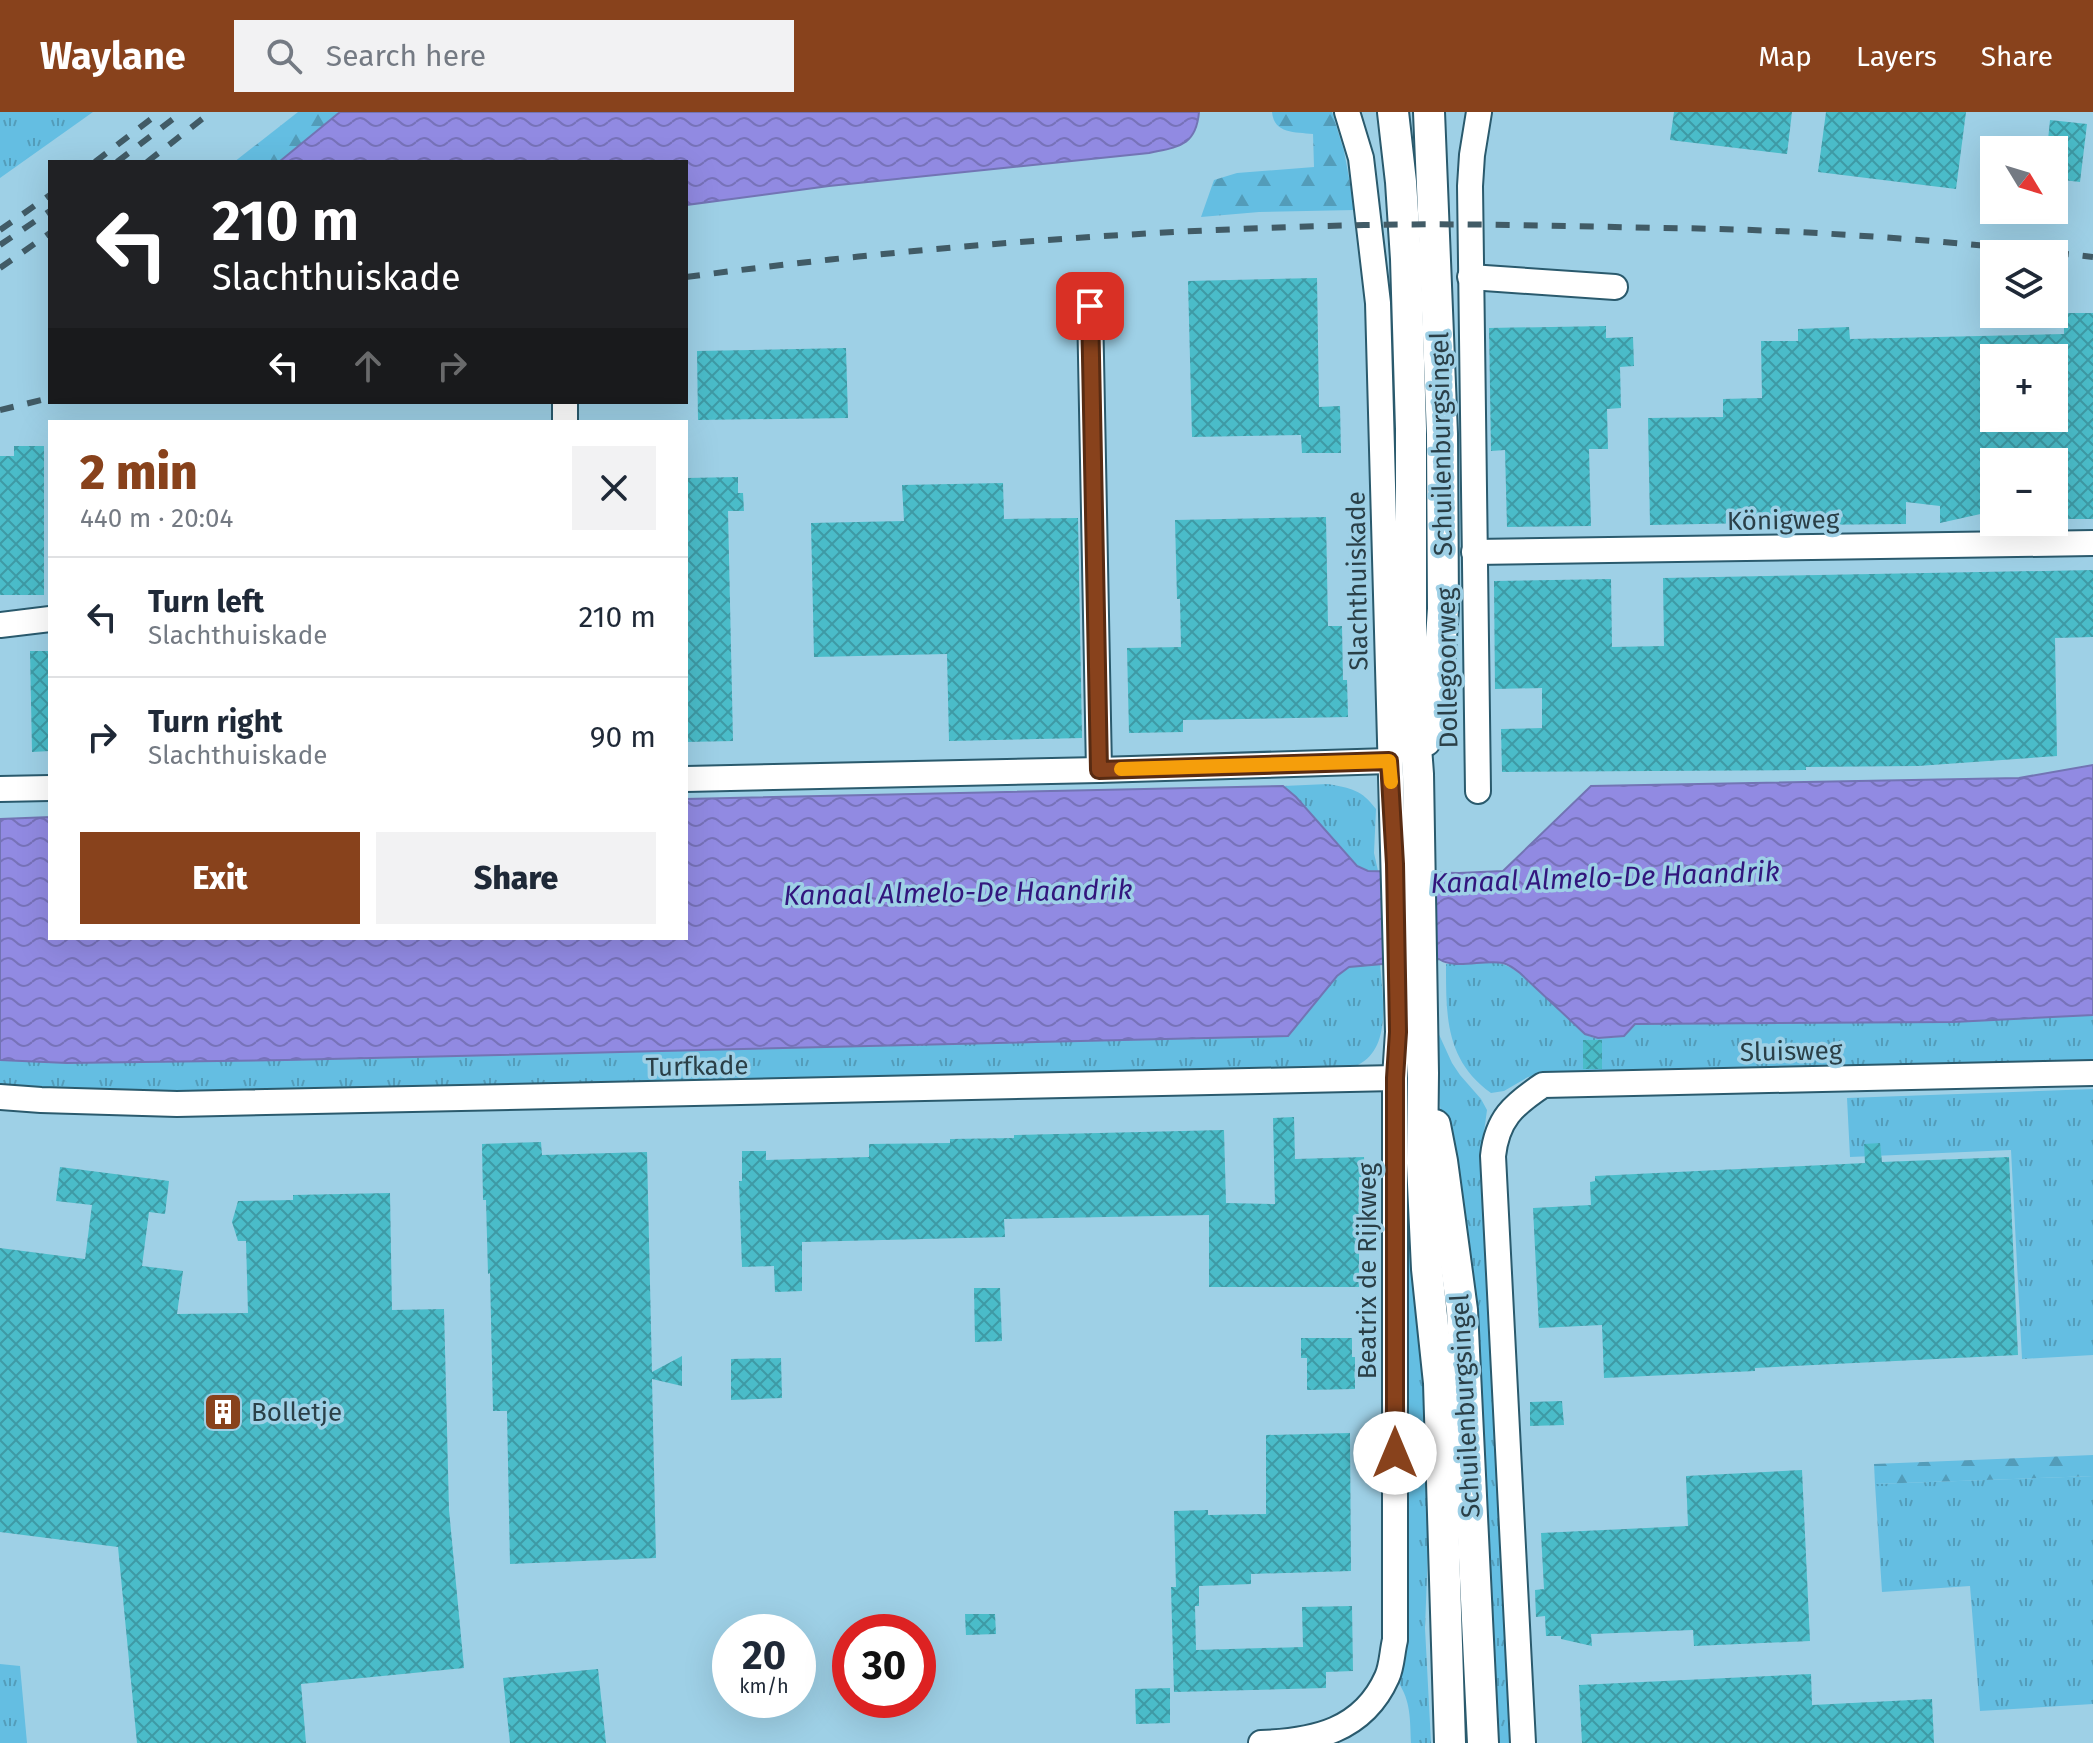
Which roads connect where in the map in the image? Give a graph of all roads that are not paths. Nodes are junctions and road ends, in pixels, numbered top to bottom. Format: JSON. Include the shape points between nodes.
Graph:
{"nodes":[{"id":1,"x":1347,"y":112,"type":"edge"},
{"id":2,"x":1393,"y":112,"type":"edge"},
{"id":3,"x":1429,"y":112,"type":"edge"},
{"id":4,"x":1479,"y":112,"type":"edge"},
{"id":5,"x":1470,"y":277,"type":"junction"},
{"id":6,"x":1615,"y":287,"type":"dead end"},
{"id":7,"x":1090,"y":306,"type":"dead end"},
{"id":8,"x":2093,"y":543,"type":"edge"},
{"id":9,"x":1474,"y":552,"type":"junction"},
{"id":10,"x":48,"y":619,"type":"edge"},
{"id":11,"x":0,"y":625,"type":"edge"},
{"id":12,"x":1389,"y":761,"type":"junction"},
{"id":13,"x":1099,"y":770,"type":"junction"},
{"id":14,"x":1418,"y":774,"type":"junction"},
{"id":15,"x":688,"y":779,"type":"edge"},
{"id":16,"x":48,"y":788,"type":"edge"},
{"id":17,"x":0,"y":789,"type":"edge"},
{"id":18,"x":1478,"y":791,"type":"dead end"},
{"id":19,"x":1407,"y":863,"type":"junction"},
{"id":20,"x":2093,"y":1073,"type":"edge"},
{"id":21,"x":1409,"y":1075,"type":"junction"},
{"id":22,"x":0,"y":1097,"type":"edge"},
{"id":23,"x":1261,"y":1743,"type":"edge"},
{"id":24,"x":1450,"y":1743,"type":"edge"},
{"id":25,"x":1483,"y":1743,"type":"edge"},
{"id":26,"x":1523,"y":1743,"type":"edge"}],
"edges":[{"from":1,"to":12,"type":"street","name":"Slachthuiskade","via":[[1361,158],[1378,303]]},
{"from":2,"to":14,"type":"main road","name":"Schuilenburgsingel","via":[[1406,259],[1411,680]]},
{"from":3,"to":14,"type":"main road","name":"Schuilenburgsingel","via":[[1443,609],[1438,680]]},
{"from":4,"to":5,"type":"street","name":"Dollegoorweg","via":[[1470,186]]},
{"from":5,"to":6,"type":"street"},
{"from":5,"to":9,"type":"street","name":"Dollegoorweg"},
{"from":7,"to":13,"type":"street"},
{"from":8,"to":9,"type":"street","name":"Königweg"},
{"from":9,"to":18,"type":"street","name":"Dollegoorweg"},
{"from":10,"to":11,"type":"street"},
{"from":12,"to":13,"type":"street"},
{"from":12,"to":19,"type":"street"},
{"from":13,"to":15,"type":"street"},
{"from":14,"to":19,"type":"main road","name":"Schuilenburgsingel"},
{"from":16,"to":17,"type":"street"},
{"from":19,"to":21,"type":"main road","name":"Schuilenburgsingel"},
{"from":20,"to":26,"type":"street","name":"Sluisweg","via":[[1543,1085],[1517,1103],[1494,1139],[1493,1156]]},
{"from":21,"to":22,"type":"street","name":"Turfkade","via":[[207,1104]]},
{"from":21,"to":23,"type":"street","name":"Beatrix de Rijkweg","via":[[1395,1640],[1388,1676],[1349,1723],[1310,1739]]},
{"from":21,"to":24,"type":"main road","name":"Schuilenburgsingel","via":[[1422,1163],[1439,1383]]},
{"from":21,"to":25,"type":"main road","name":"Schuilenburgsingel","via":[[1442,1161],[1462,1310]]}]}
